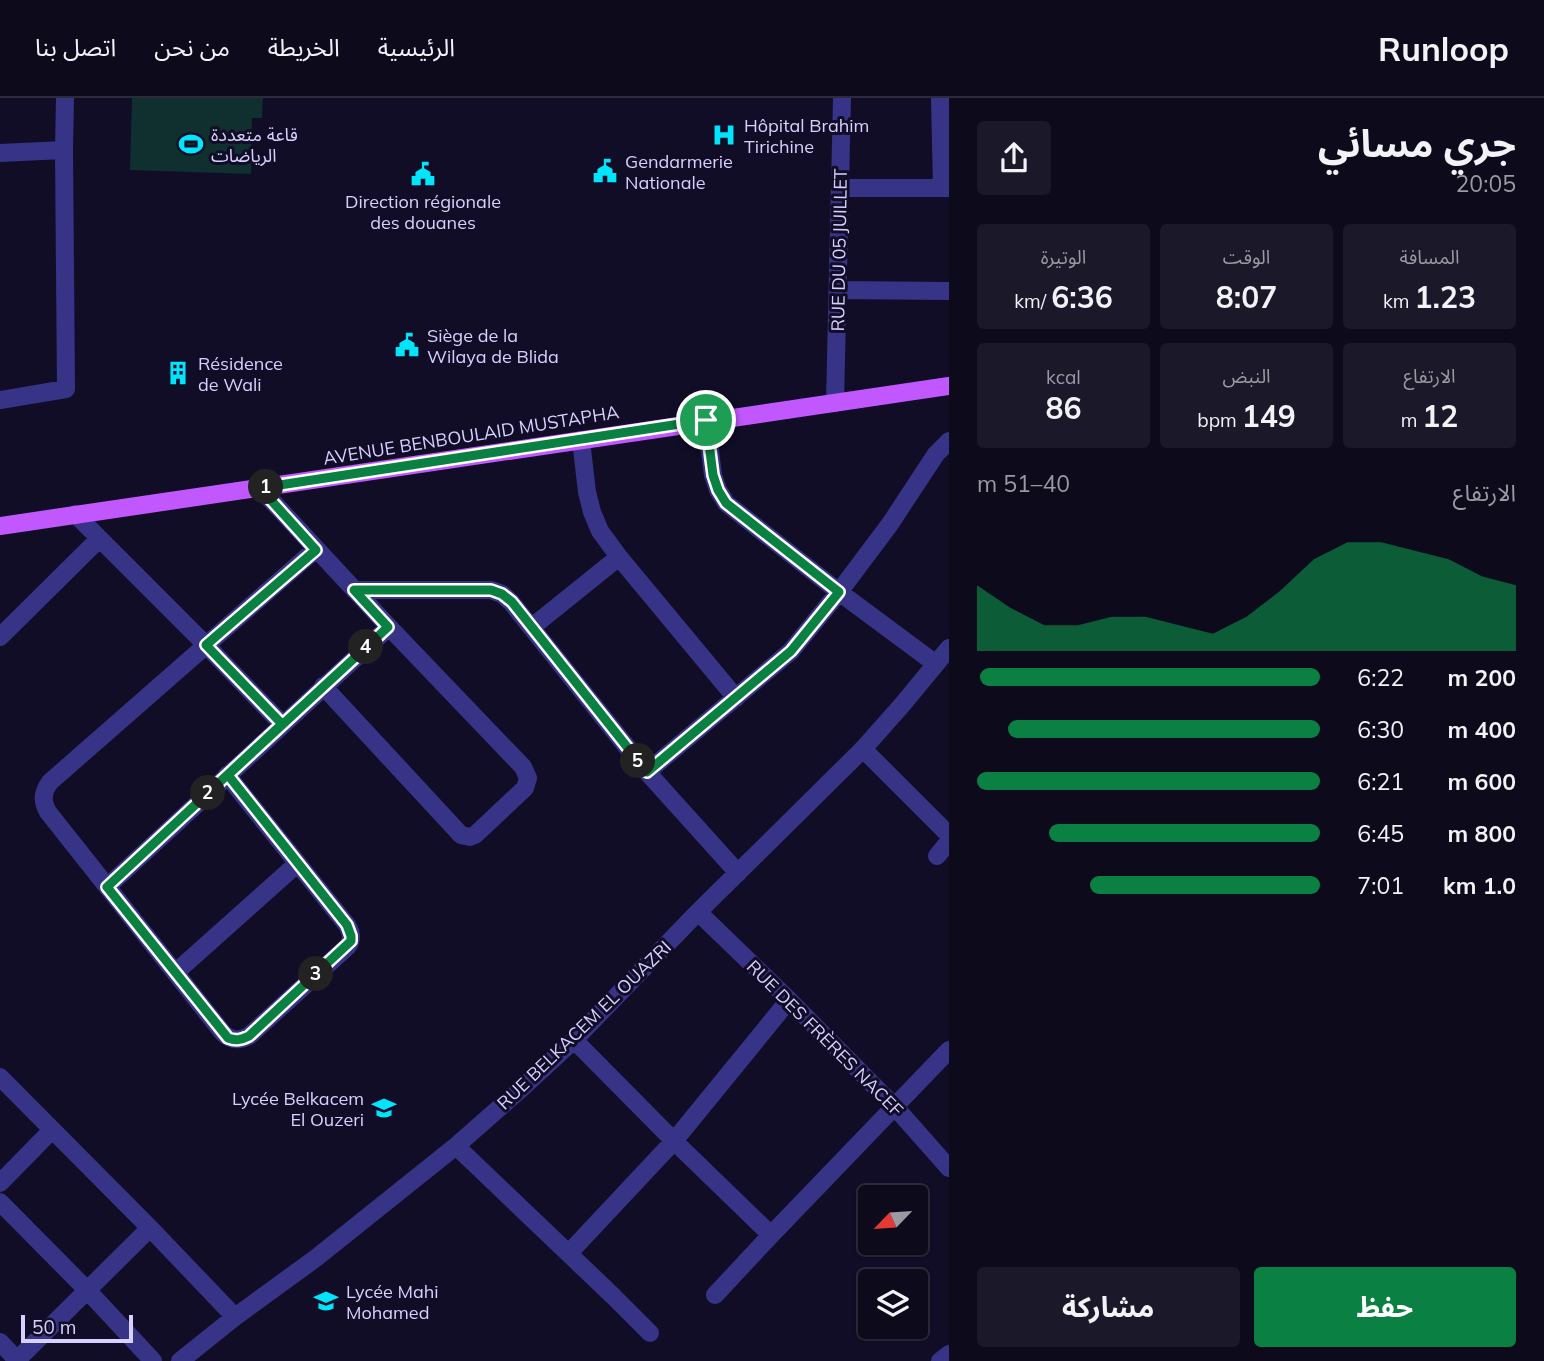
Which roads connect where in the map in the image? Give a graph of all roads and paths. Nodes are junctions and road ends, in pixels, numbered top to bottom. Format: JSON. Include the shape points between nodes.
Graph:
{"nodes":[{"id":1,"x":65,"y":98,"type":"edge"},
{"id":2,"x":842,"y":98,"type":"edge"},
{"id":3,"x":940,"y":98,"type":"edge"},
{"id":4,"x":64,"y":150,"type":"junction"},
{"id":5,"x":0,"y":153,"type":"edge"},
{"id":6,"x":840,"y":188,"type":"junction"},
{"id":7,"x":945,"y":188,"type":"edge"},
{"id":8,"x":838,"y":290,"type":"junction"},
{"id":9,"x":949,"y":291,"type":"edge"},
{"id":10,"x":949,"y":386,"type":"edge"},
{"id":11,"x":0,"y":400,"type":"edge"},
{"id":12,"x":835,"y":403,"type":"junction"},
{"id":13,"x":706,"y":420,"type":"junction"},
{"id":14,"x":581,"y":440,"type":"junction"},
{"id":15,"x":949,"y":441,"type":"edge"},
{"id":16,"x":260,"y":488,"type":"junction"},
{"id":17,"x":75,"y":514,"type":"junction"},
{"id":18,"x":0,"y":526,"type":"edge"},
{"id":19,"x":99,"y":538,"type":"junction"},
{"id":20,"x":316,"y":550,"type":"junction"},
{"id":21,"x":619,"y":557,"type":"junction"},
{"id":22,"x":354,"y":590,"type":"junction"},
{"id":23,"x":839,"y":592,"type":"junction"},
{"id":24,"x":388,"y":627,"type":"junction"},
{"id":25,"x":532,"y":627,"type":"junction"},
{"id":26,"x":0,"y":638,"type":"edge"},
{"id":27,"x":206,"y":645,"type":"junction"},
{"id":28,"x":949,"y":648,"type":"edge"},
{"id":29,"x":936,"y":664,"type":"junction"},
{"id":30,"x":323,"y":686,"type":"junction"},
{"id":31,"x":736,"y":698,"type":"junction"},
{"id":32,"x":282,"y":724,"type":"junction"},
{"id":33,"x":863,"y":749,"type":"junction"},
{"id":34,"x":647,"y":772,"type":"junction"},
{"id":35,"x":228,"y":775,"type":"junction"},
{"id":36,"x":949,"y":835,"type":"edge"},
{"id":37,"x":949,"y":841,"type":"edge"},
{"id":38,"x":937,"y":856,"type":"dead end"},
{"id":39,"x":298,"y":864,"type":"junction"},
{"id":40,"x":738,"y":873,"type":"junction"},
{"id":41,"x":107,"y":887,"type":"junction"},
{"id":42,"x":698,"y":912,"type":"junction"},
{"id":43,"x":176,"y":972,"type":"junction"},
{"id":44,"x":789,"y":1000,"type":"junction"},
{"id":45,"x":574,"y":1040,"type":"junction"},
{"id":46,"x":949,"y":1050,"type":"edge"},
{"id":47,"x":0,"y":1077,"type":"edge"},
{"id":48,"x":895,"y":1107,"type":"junction"},
{"id":49,"x":52,"y":1130,"type":"junction"},
{"id":50,"x":674,"y":1141,"type":"junction"},
{"id":51,"x":456,"y":1146,"type":"junction"},
{"id":52,"x":949,"y":1168,"type":"edge"},
{"id":53,"x":0,"y":1183,"type":"edge"},
{"id":54,"x":0,"y":1202,"type":"edge"},
{"id":55,"x":150,"y":1228,"type":"junction"},
{"id":56,"x":771,"y":1235,"type":"junction"},
{"id":57,"x":569,"y":1253,"type":"junction"},
{"id":58,"x":87,"y":1290,"type":"junction"},
{"id":59,"x":715,"y":1295,"type":"dead end"},
{"id":60,"x":235,"y":1317,"type":"junction"},
{"id":61,"x":650,"y":1333,"type":"dead end"},
{"id":62,"x":0,"y":1342,"type":"edge"},
{"id":63,"x":949,"y":1354,"type":"edge"},
{"id":64,"x":188,"y":1359,"type":"edge"},
{"id":65,"x":17,"y":1360,"type":"edge"},
{"id":66,"x":153,"y":1361,"type":"edge"},
{"id":67,"x":940,"y":1361,"type":"edge"}],
"edges":[{"from":1,"to":4,"type":"street"},
{"from":2,"to":6,"type":"street","name":"RUE DU 05 JUILLET"},
{"from":3,"to":7,"type":"street"},
{"from":4,"to":5,"type":"street"},
{"from":4,"to":11,"type":"street","via":[[66,389]]},
{"from":6,"to":7,"type":"street"},
{"from":6,"to":8,"type":"street","name":"RUE DU 05 JUILLET"},
{"from":8,"to":9,"type":"street"},
{"from":8,"to":12,"type":"street","name":"RUE DU 05 JUILLET"},
{"from":10,"to":12,"type":"main road","name":"AVENUE BENBOULAID MUSTAPHA"},
{"from":12,"to":13,"type":"main road","name":"AVENUE BENBOULAID MUSTAPHA"},
{"from":13,"to":14,"type":"main road","name":"AVENUE BENBOULAID MUSTAPHA"},
{"from":13,"to":23,"type":"street","via":[[713,475],[726,503]]},
{"from":14,"to":16,"type":"main road","name":"AVENUE BENBOULAID MUSTAPHA"},
{"from":14,"to":21,"type":"street","via":[[592,512]]},
{"from":15,"to":23,"type":"street"},
{"from":16,"to":17,"type":"main road","name":"AVENUE BENBOULAID MUSTAPHA"},
{"from":16,"to":20,"type":"street"},
{"from":17,"to":18,"type":"main road","name":"AVENUE BENBOULAID MUSTAPHA"},
{"from":17,"to":19,"type":"street"},
{"from":19,"to":26,"type":"street"},
{"from":19,"to":27,"type":"street"},
{"from":20,"to":22,"type":"street"},
{"from":20,"to":27,"type":"street"},
{"from":21,"to":25,"type":"street"},
{"from":21,"to":31,"type":"street"},
{"from":22,"to":24,"type":"street"},
{"from":22,"to":25,"type":"street","via":[[491,590],[512,602]]},
{"from":23,"to":29,"type":"street"},
{"from":23,"to":31,"type":"street","via":[[791,651]]},
{"from":24,"to":30,"type":"street"},
{"from":24,"to":30,"type":"street","via":[[526,772],[525,788],[475,835],[457,832]]},
{"from":25,"to":34,"type":"street"},
{"from":27,"to":32,"type":"street"},
{"from":27,"to":41,"type":"street","via":[[45,789],[48,812]]},
{"from":28,"to":29,"type":"street","name":"RUE BELKACEM EL OUAZRI"},
{"from":29,"to":33,"type":"street","name":"RUE BELKACEM EL OUAZRI"},
{"from":30,"to":32,"type":"street"},
{"from":31,"to":34,"type":"street"},
{"from":32,"to":35,"type":"street"},
{"from":33,"to":36,"type":"street"},
{"from":33,"to":40,"type":"street","name":"RUE BELKACEM EL OUAZRI"},
{"from":34,"to":40,"type":"street"},
{"from":35,"to":39,"type":"street"},
{"from":35,"to":41,"type":"street"},
{"from":37,"to":38,"type":"street"},
{"from":39,"to":43,"type":"street"},
{"from":39,"to":43,"type":"street","via":[[347,925],[351,941],[249,1036],[228,1038]]},
{"from":40,"to":42,"type":"street","name":"RUE BELKACEM EL OUAZRI"},
{"from":41,"to":43,"type":"street"},
{"from":42,"to":44,"type":"street","name":"RUE DES FRÈRES NACEF"},
{"from":42,"to":45,"type":"street","name":"RUE BELKACEM EL OUAZRI"},
{"from":44,"to":48,"type":"street","name":"RUE DES FRÈRES NACEF"},
{"from":44,"to":50,"type":"street"},
{"from":45,"to":50,"type":"street"},
{"from":45,"to":51,"type":"street","name":"RUE BELKACEM EL OUAZRI"},
{"from":46,"to":48,"type":"street"},
{"from":47,"to":49,"type":"street"},
{"from":48,"to":52,"type":"street","name":"RUE DES FRÈRES NACEF"},
{"from":48,"to":56,"type":"street"},
{"from":49,"to":53,"type":"street"},
{"from":49,"to":55,"type":"street"},
{"from":50,"to":56,"type":"street"},
{"from":50,"to":57,"type":"street"},
{"from":51,"to":57,"type":"street"},
{"from":51,"to":60,"type":"street","name":"RUE BELKACEM EL OUAZRI"},
{"from":54,"to":58,"type":"street"},
{"from":55,"to":58,"type":"street"},
{"from":55,"to":60,"type":"street"},
{"from":56,"to":59,"type":"street"},
{"from":57,"to":61,"type":"street"},
{"from":58,"to":65,"type":"street"},
{"from":58,"to":66,"type":"street"},
{"from":60,"to":64,"type":"street","name":"RUE BELKACEM EL OUAZRI"},
{"from":62,"to":65,"type":"street"},
{"from":63,"to":67,"type":"street"}]}
